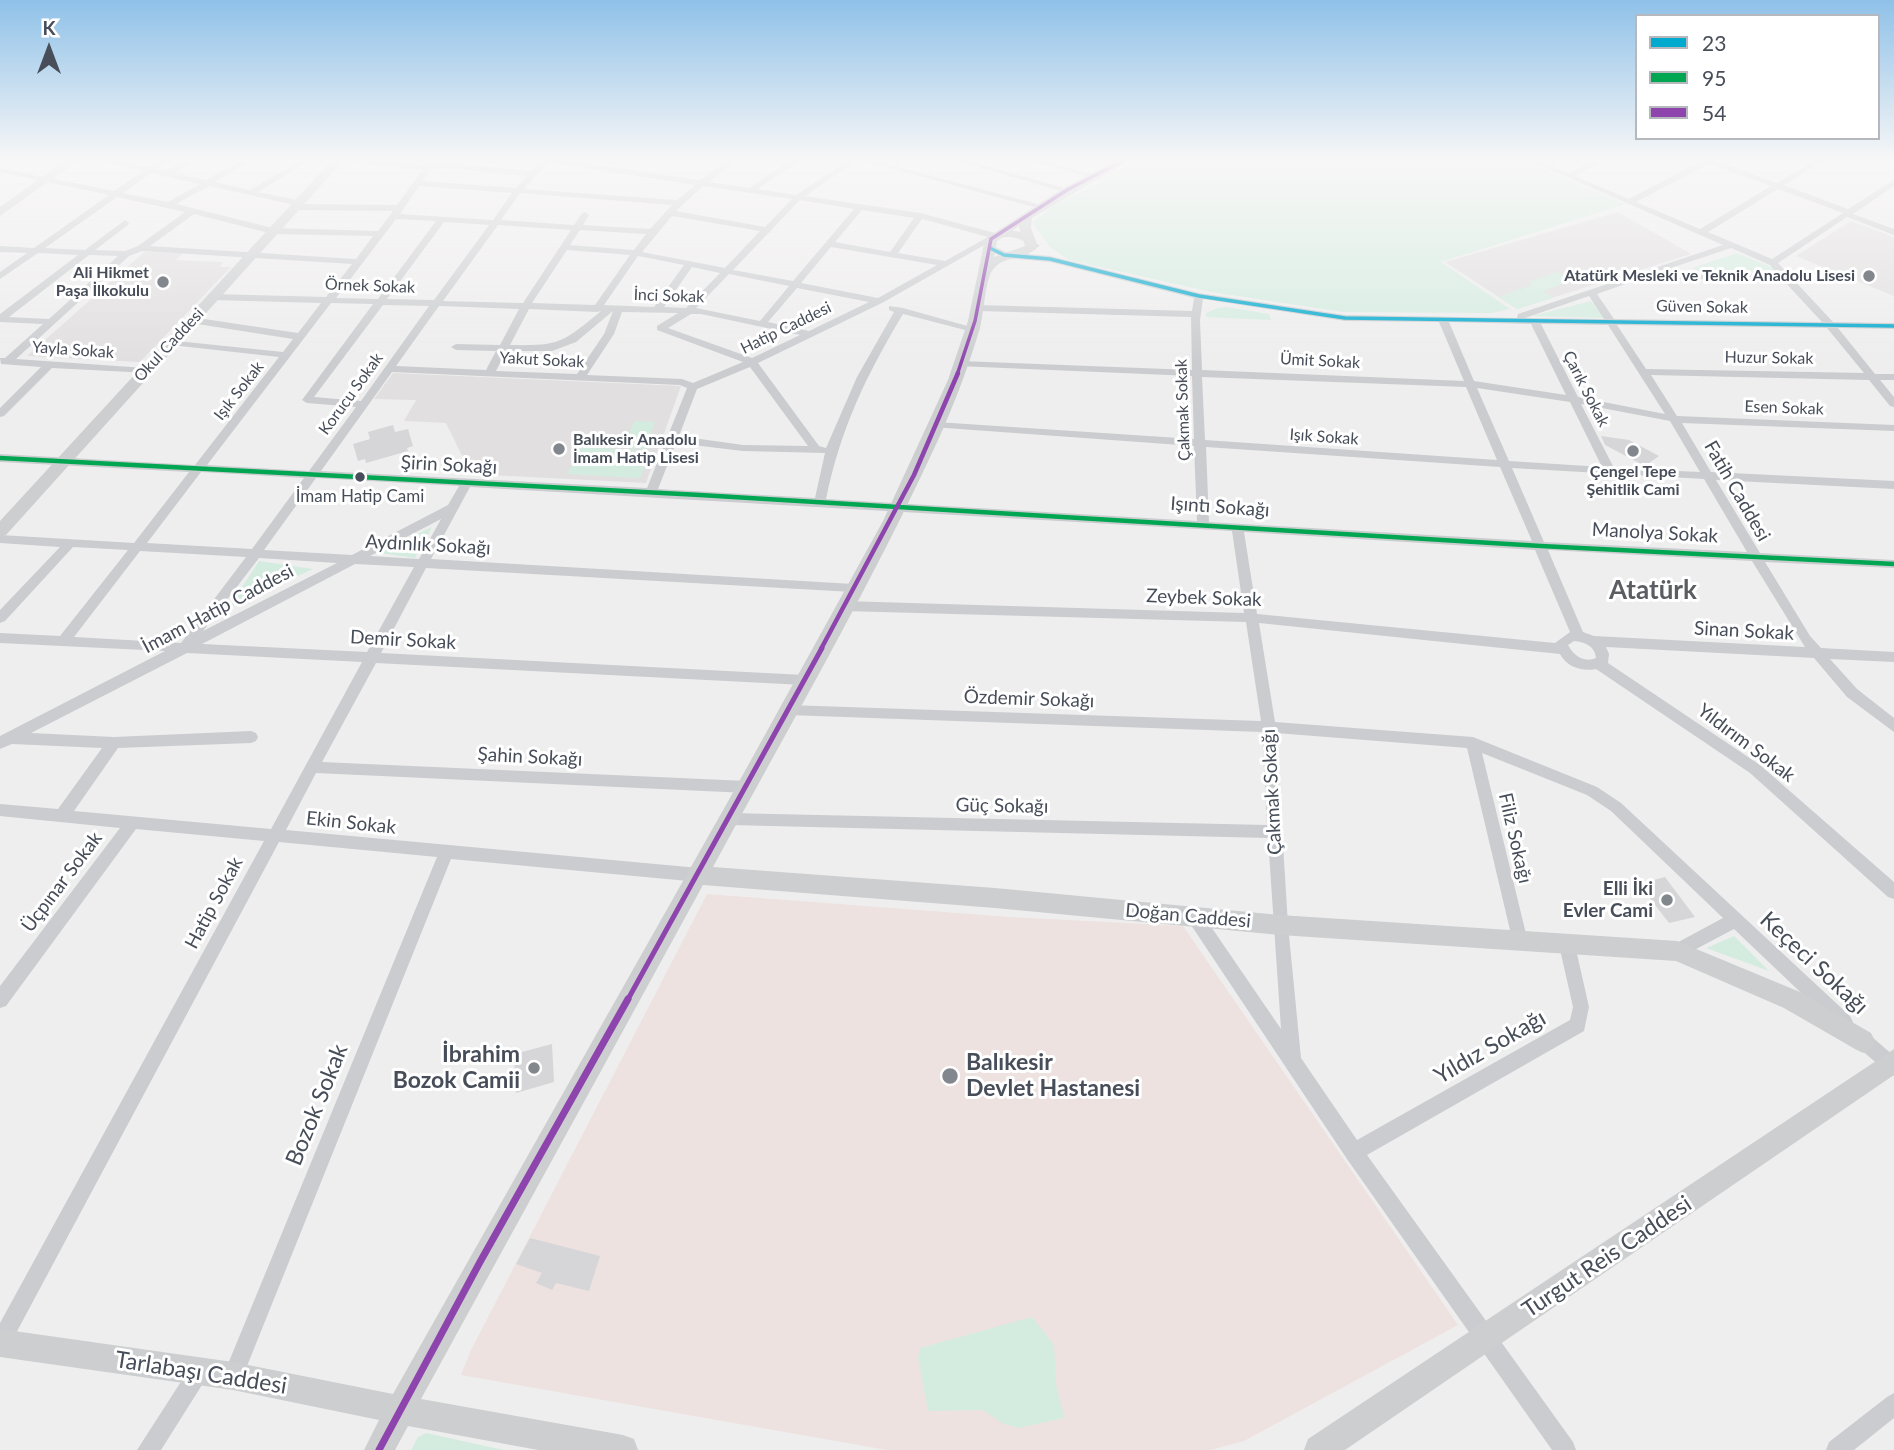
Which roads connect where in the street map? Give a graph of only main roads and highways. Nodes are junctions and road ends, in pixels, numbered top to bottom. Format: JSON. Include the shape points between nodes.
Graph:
{"nodes":[{"id":1,"x":276,"y":228,"type":"edge"},
{"id":2,"x":1010,"y":228,"type":"edge"},
{"id":3,"x":1025,"y":228,"type":"edge"},
{"id":4,"x":986,"y":270,"type":"junction"},
{"id":5,"x":0,"y":531,"type":"edge"},
{"id":6,"x":699,"y":875,"type":"junction"},
{"id":7,"x":1863,"y":1041,"type":"road end"},
{"id":8,"x":1893,"y":1064,"type":"edge"},
{"id":9,"x":0,"y":1343,"type":"edge"},
{"id":10,"x":402,"y":1408,"type":"junction"},
{"id":11,"x":379,"y":1450,"type":"edge"},
{"id":12,"x":622,"y":1450,"type":"edge"},
{"id":13,"x":1319,"y":1450,"type":"edge"}],
"edges":[{"from":1,"to":5,"type":"main road","name":"Okul Caddesi"},
{"from":2,"to":4,"type":"main road","via":[[992,241]]},
{"from":3,"to":4,"type":"main road","via":[[1032,244],[1029,251],[995,258]]},
{"from":4,"to":6,"type":"main road","via":[[973,329],[936,425]]},
{"from":6,"to":7,"type":"main road","name":"Doğan Caddesi","via":[[1280,925],[1677,951],[1792,1000]]},
{"from":6,"to":10,"type":"main road"},
{"from":8,"to":13,"type":"main road","name":"Turgut Reis Caddesi"},
{"from":9,"to":10,"type":"main road","name":"Tarlabaşı Caddesi","via":[[200,1370]]},
{"from":10,"to":11,"type":"main road"},
{"from":10,"to":12,"type":"main road"}]}
